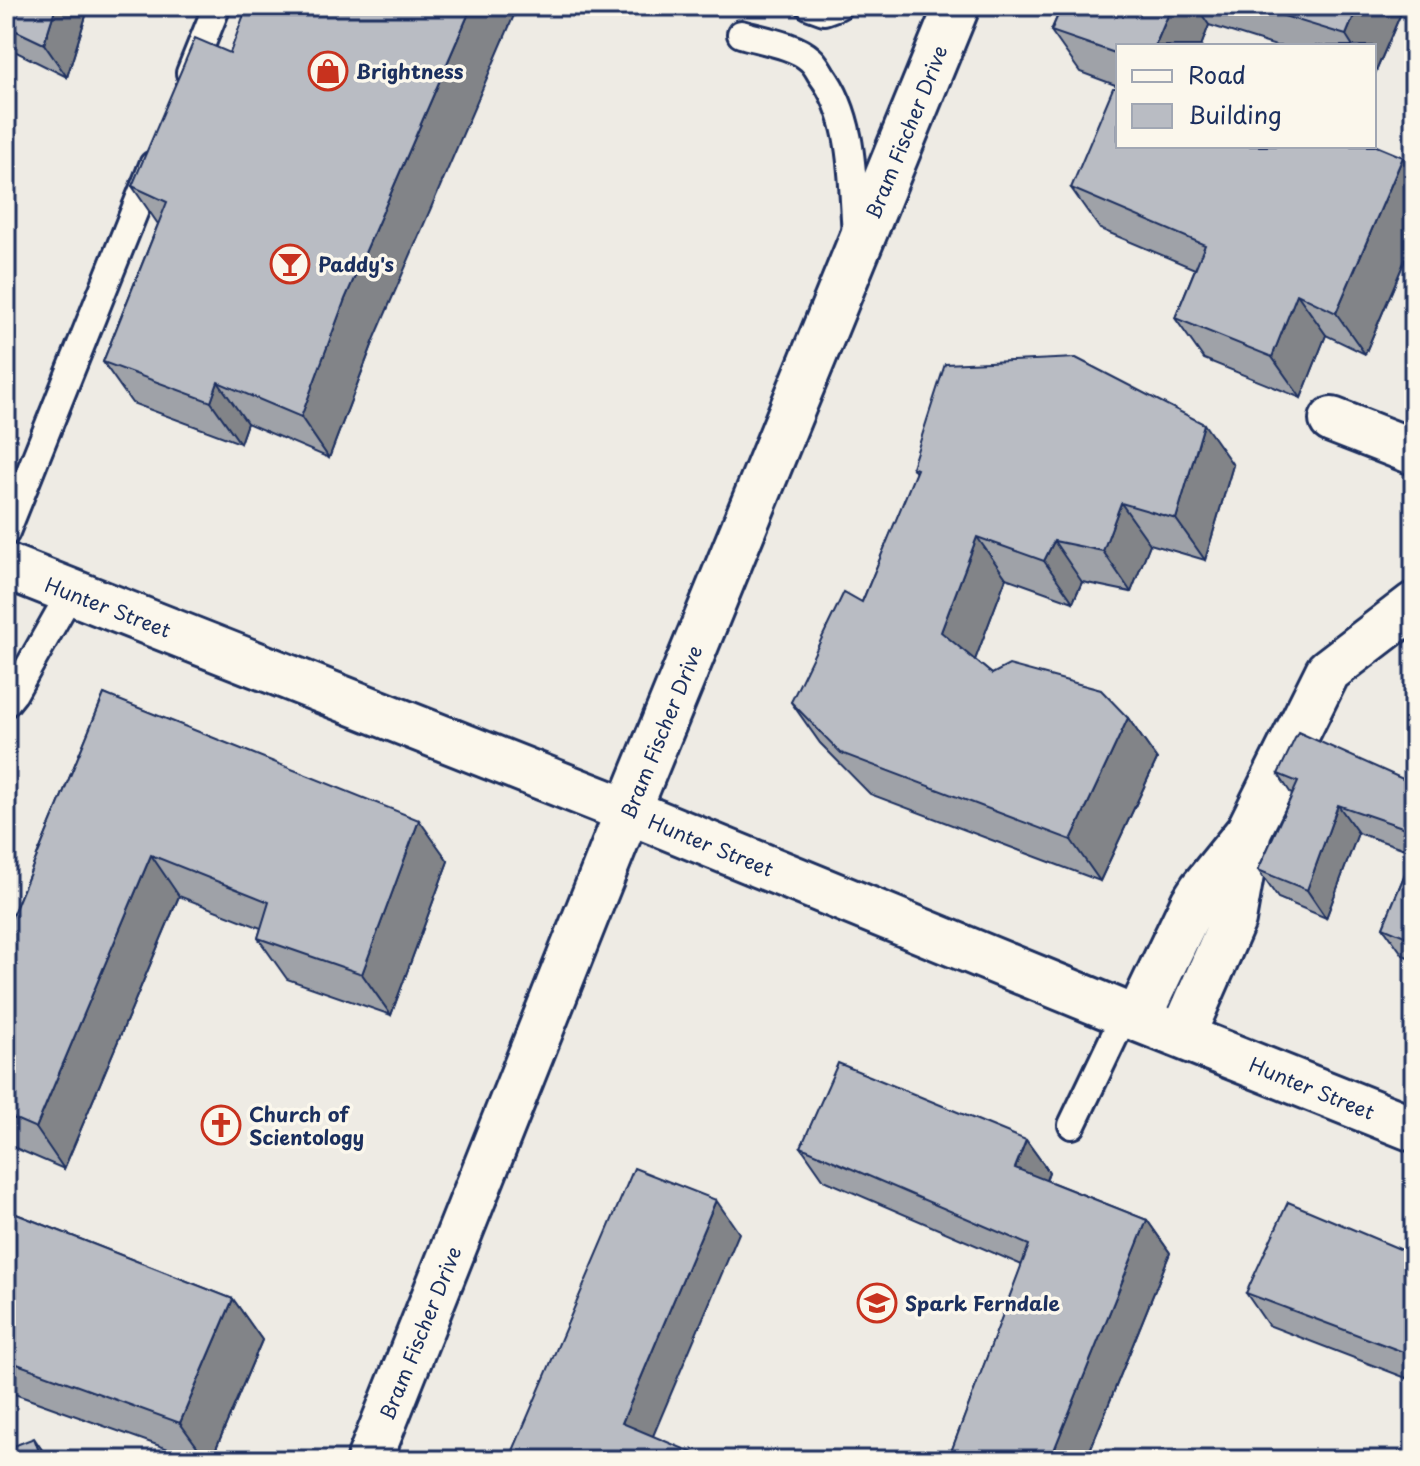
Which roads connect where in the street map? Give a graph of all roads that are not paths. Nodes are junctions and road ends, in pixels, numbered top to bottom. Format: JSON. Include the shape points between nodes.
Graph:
{"nodes":[{"id":1,"x":217,"y":6,"type":"edge"},
{"id":2,"x":810,"y":6,"type":"edge"},
{"id":3,"x":838,"y":6,"type":"edge"},
{"id":4,"x":957,"y":6,"type":"edge"},
{"id":5,"x":741,"y":34,"type":"dead end"},
{"id":6,"x":182,"y":94,"type":"edge"},
{"id":7,"x":164,"y":138,"type":"edge"},
{"id":8,"x":857,"y":254,"type":"junction"},
{"id":9,"x":1332,"y":420,"type":"dead end"},
{"id":10,"x":1414,"y":452,"type":"edge"},
{"id":11,"x":6,"y":532,"type":"edge"},
{"id":12,"x":6,"y":566,"type":"edge"},
{"id":13,"x":71,"y":592,"type":"junction"},
{"id":14,"x":1414,"y":605,"type":"edge"},
{"id":15,"x":6,"y":703,"type":"edge"},
{"id":16,"x":628,"y":811,"type":"junction"},
{"id":17,"x":1248,"y":832,"type":"junction"},
{"id":18,"x":1132,"y":1016,"type":"junction"},
{"id":19,"x":1182,"y":1036,"type":"junction"},
{"id":20,"x":1072,"y":1125,"type":"dead end"},
{"id":21,"x":1414,"y":1129,"type":"edge"},
{"id":22,"x":369,"y":1460,"type":"edge"}],
"edges":[{"from":1,"to":6,"type":"lane"},
{"from":2,"to":3,"type":"lane","via":[[824,11]]},
{"from":4,"to":8,"type":"street","name":"Bram Fischer Drive"},
{"from":5,"to":8,"type":"lane","via":[[810,58],[832,88],[851,158]]},
{"from":7,"to":11,"type":"lane"},
{"from":8,"to":16,"type":"street","name":"Bram Fischer Drive"},
{"from":9,"to":10,"type":"street"},
{"from":12,"to":13,"type":"street","name":"Hunter Street"},
{"from":13,"to":15,"type":"lane"},
{"from":13,"to":16,"type":"street","name":"Hunter Street"},
{"from":14,"to":17,"type":"street","via":[[1328,671]]},
{"from":16,"to":18,"type":"street","name":"Hunter Street"},
{"from":16,"to":22,"type":"street","name":"Bram Fischer Drive"},
{"from":17,"to":18,"type":"street","via":[[1193,903]]},
{"from":17,"to":19,"type":"street","via":[[1233,920]]},
{"from":18,"to":19,"type":"street","name":"Hunter Street"},
{"from":18,"to":20,"type":"lane"},
{"from":19,"to":21,"type":"street","name":"Hunter Street"}]}
